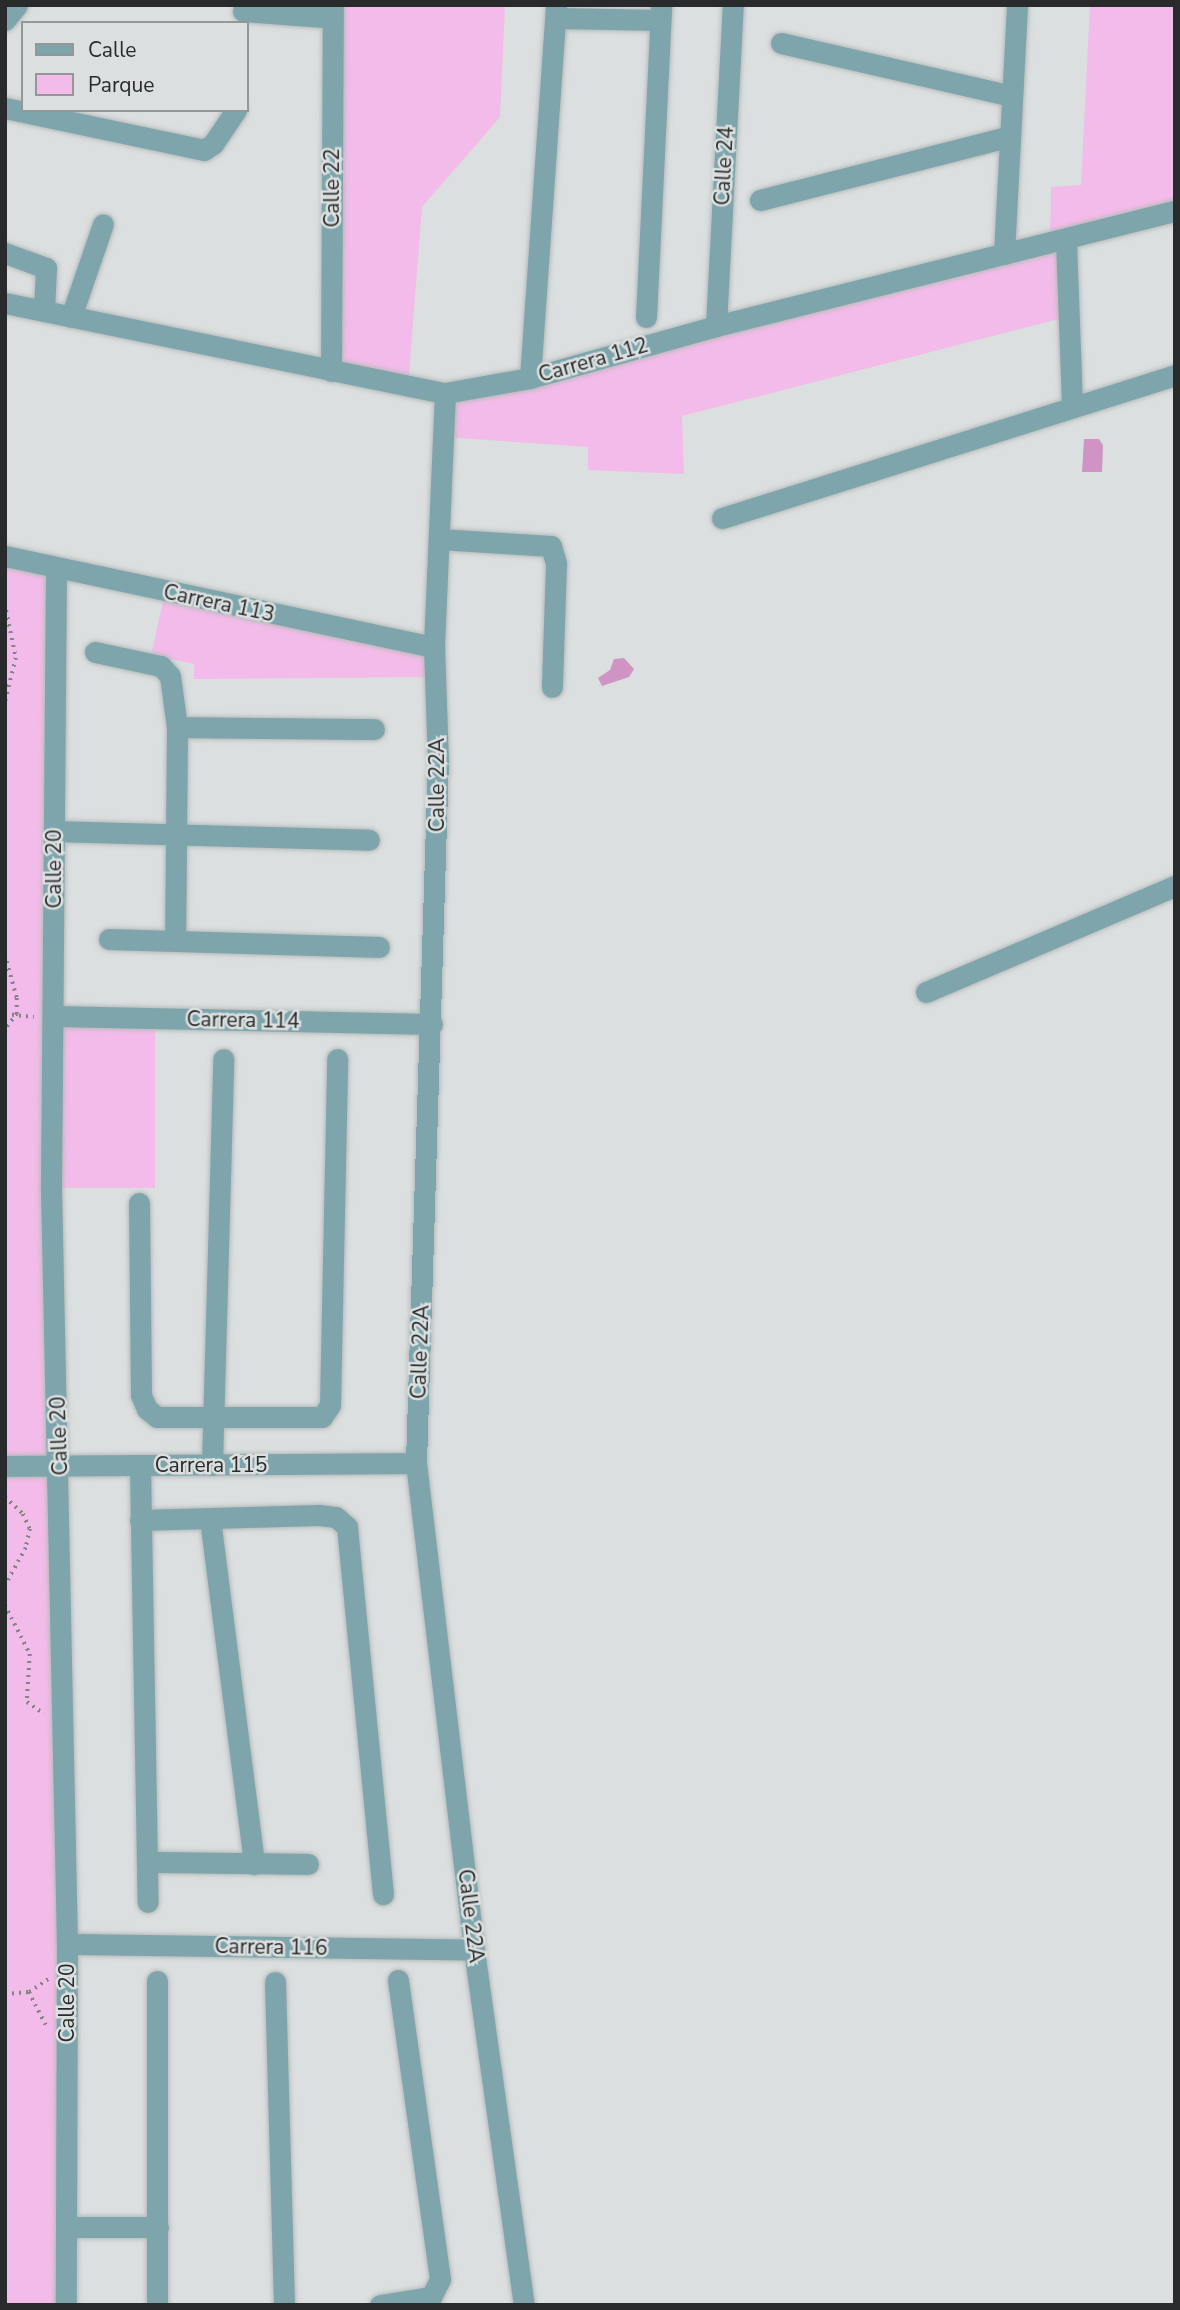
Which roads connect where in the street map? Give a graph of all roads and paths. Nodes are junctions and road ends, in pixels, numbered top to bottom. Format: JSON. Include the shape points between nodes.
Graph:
{"nodes":[{"id":1,"x":17,"y":5,"type":"edge"},
{"id":2,"x":733,"y":5,"type":"edge"},
{"id":3,"x":1017,"y":5,"type":"edge"},
{"id":4,"x":333,"y":11,"type":"edge"},
{"id":5,"x":556,"y":12,"type":"edge"},
{"id":6,"x":243,"y":13,"type":"edge"},
{"id":7,"x":660,"y":13,"type":"edge"},
{"id":8,"x":5,"y":20,"type":"edge"},
{"id":9,"x":781,"y":43,"type":"dead end"},
{"id":10,"x":1012,"y":96,"type":"junction"},
{"id":11,"x":24,"y":112,"type":"edge"},
{"id":12,"x":235,"y":112,"type":"edge"},
{"id":13,"x":1008,"y":137,"type":"junction"},
{"id":14,"x":760,"y":200,"type":"dead end"},
{"id":15,"x":1175,"y":211,"type":"edge"},
{"id":16,"x":103,"y":224,"type":"dead end"},
{"id":17,"x":1066,"y":241,"type":"junction"},
{"id":18,"x":5,"y":253,"type":"edge"},
{"id":19,"x":1004,"y":254,"type":"junction"},
{"id":20,"x":5,"y":303,"type":"edge"},
{"id":21,"x":44,"y":311,"type":"junction"},
{"id":22,"x":71,"y":317,"type":"junction"},
{"id":23,"x":646,"y":317,"type":"dead end"},
{"id":24,"x":716,"y":326,"type":"junction"},
{"id":25,"x":331,"y":371,"type":"junction"},
{"id":26,"x":1175,"y":375,"type":"edge"},
{"id":27,"x":530,"y":378,"type":"junction"},
{"id":28,"x":445,"y":393,"type":"junction"},
{"id":29,"x":1072,"y":407,"type":"junction"},
{"id":30,"x":722,"y":518,"type":"dead end"},
{"id":31,"x":439,"y":540,"type":"junction"},
{"id":32,"x":5,"y":556,"type":"edge"},
{"id":33,"x":56,"y":568,"type":"junction"},
{"id":34,"x":5,"y":604,"type":"edge"},
{"id":35,"x":434,"y":647,"type":"junction"},
{"id":36,"x":95,"y":652,"type":"dead end"},
{"id":37,"x":552,"y":687,"type":"dead end"},
{"id":38,"x":5,"y":703,"type":"edge"},
{"id":39,"x":177,"y":727,"type":"junction"},
{"id":40,"x":374,"y":729,"type":"dead end"},
{"id":41,"x":54,"y":831,"type":"junction"},
{"id":42,"x":174,"y":834,"type":"junction"},
{"id":43,"x":369,"y":840,"type":"dead end"},
{"id":44,"x":1175,"y":886,"type":"edge"},
{"id":45,"x":109,"y":939,"type":"dead end"},
{"id":46,"x":175,"y":940,"type":"junction"},
{"id":47,"x":379,"y":947,"type":"dead end"},
{"id":48,"x":5,"y":955,"type":"edge"},
{"id":49,"x":926,"y":992,"type":"dead end"},
{"id":50,"x":5,"y":1014,"type":"edge"},
{"id":51,"x":17,"y":1014,"type":"junction"},
{"id":52,"x":54,"y":1016,"type":"junction"},
{"id":53,"x":432,"y":1024,"type":"junction"},
{"id":54,"x":5,"y":1030,"type":"edge"},
{"id":55,"x":223,"y":1059,"type":"dead end"},
{"id":56,"x":337,"y":1059,"type":"dead end"},
{"id":57,"x":139,"y":1203,"type":"dead end"},
{"id":58,"x":213,"y":1418,"type":"junction"},
{"id":59,"x":416,"y":1463,"type":"junction"},
{"id":60,"x":60,"y":1465,"type":"junction"},
{"id":61,"x":140,"y":1465,"type":"junction"},
{"id":62,"x":212,"y":1465,"type":"junction"},
{"id":63,"x":5,"y":1466,"type":"edge"},
{"id":64,"x":5,"y":1497,"type":"edge"},
{"id":65,"x":209,"y":1519,"type":"junction"},
{"id":66,"x":140,"y":1520,"type":"junction"},
{"id":67,"x":5,"y":1586,"type":"edge"},
{"id":68,"x":5,"y":1605,"type":"edge"},
{"id":69,"x":63,"y":1721,"type":"junction"},
{"id":70,"x":147,"y":1862,"type":"junction"},
{"id":71,"x":254,"y":1864,"type":"junction"},
{"id":72,"x":308,"y":1864,"type":"dead end"},
{"id":73,"x":383,"y":1894,"type":"dead end"},
{"id":74,"x":148,"y":1902,"type":"dead end"},
{"id":75,"x":67,"y":1944,"type":"junction"},
{"id":76,"x":474,"y":1950,"type":"junction"},
{"id":77,"x":398,"y":1980,"type":"dead end"},
{"id":78,"x":157,"y":1981,"type":"dead end"},
{"id":79,"x":275,"y":1982,"type":"dead end"},
{"id":80,"x":29,"y":1992,"type":"dead end"},
{"id":81,"x":5,"y":1994,"type":"edge"},
{"id":82,"x":66,"y":2227,"type":"junction"},
{"id":83,"x":158,"y":2227,"type":"junction"},
{"id":84,"x":66,"y":2305,"type":"edge"},
{"id":85,"x":157,"y":2305,"type":"edge"},
{"id":86,"x":284,"y":2305,"type":"edge"},
{"id":87,"x":380,"y":2305,"type":"edge"},
{"id":88,"x":524,"y":2305,"type":"edge"}],
"edges":[{"from":1,"to":8,"type":"street"},
{"from":2,"to":24,"type":"street","name":"Calle 24"},
{"from":3,"to":10,"type":"street"},
{"from":4,"to":6,"type":"street"},
{"from":4,"to":25,"type":"street","name":"Calle 22"},
{"from":5,"to":7,"type":"street"},
{"from":5,"to":27,"type":"street"},
{"from":7,"to":23,"type":"street"},
{"from":9,"to":10,"type":"street"},
{"from":10,"to":13,"type":"street"},
{"from":11,"to":12,"type":"street","via":[[204,150]]},
{"from":13,"to":14,"type":"street"},
{"from":13,"to":19,"type":"street"},
{"from":15,"to":17,"type":"street","name":"Carrera 112"},
{"from":16,"to":22,"type":"street"},
{"from":17,"to":19,"type":"street","name":"Carrera 112"},
{"from":17,"to":29,"type":"street"},
{"from":18,"to":21,"type":"street","via":[[46,268]]},
{"from":19,"to":24,"type":"street","name":"Carrera 112"},
{"from":20,"to":21,"type":"street","name":"Carrera 112"},
{"from":21,"to":22,"type":"street","name":"Carrera 112"},
{"from":22,"to":25,"type":"street","name":"Carrera 112"},
{"from":24,"to":27,"type":"street","name":"Carrera 112"},
{"from":25,"to":28,"type":"street","name":"Carrera 112"},
{"from":26,"to":29,"type":"street"},
{"from":27,"to":28,"type":"street","name":"Carrera 112"},
{"from":28,"to":31,"type":"street","name":"Calle 22A"},
{"from":29,"to":30,"type":"street"},
{"from":31,"to":35,"type":"street","name":"Calle 22A"},
{"from":31,"to":37,"type":"street","via":[[551,546],[556,564]]},
{"from":32,"to":33,"type":"street","name":"Carrera 113"},
{"from":33,"to":35,"type":"street","name":"Carrera 113"},
{"from":33,"to":41,"type":"street","name":"Calle 20"},
{"from":34,"to":38,"type":"path","via":[[16,658]]},
{"from":35,"to":53,"type":"street","name":"Calle 22A","via":[[438,759]]},
{"from":36,"to":39,"type":"street","via":[[168,671]]},
{"from":39,"to":40,"type":"street"},
{"from":39,"to":42,"type":"street"},
{"from":41,"to":42,"type":"street"},
{"from":41,"to":52,"type":"street","name":"Calle 20"},
{"from":42,"to":43,"type":"street"},
{"from":42,"to":46,"type":"street"},
{"from":44,"to":49,"type":"street"},
{"from":45,"to":46,"type":"street"},
{"from":46,"to":47,"type":"street"},
{"from":48,"to":51,"type":"path","via":[[15,981]]},
{"from":50,"to":51,"type":"path"},
{"from":51,"to":52,"type":"path"},
{"from":51,"to":54,"type":"path"},
{"from":52,"to":53,"type":"street","name":"Carrera 114"},
{"from":52,"to":60,"type":"street","name":"Calle 20","via":[[51,1188]]},
{"from":53,"to":59,"type":"street","name":"Calle 22A"},
{"from":55,"to":58,"type":"street"},
{"from":56,"to":58,"type":"street","via":[[328,1412],[317,1418]]},
{"from":57,"to":58,"type":"street","via":[[141,1395],[147,1409],[158,1417]]},
{"from":58,"to":62,"type":"street"},
{"from":59,"to":62,"type":"street","name":"Carrera 115"},
{"from":59,"to":76,"type":"street","name":"Calle 22A"},
{"from":60,"to":61,"type":"street","name":"Carrera 115"},
{"from":60,"to":63,"type":"street","name":"Carrera 115"},
{"from":60,"to":69,"type":"street","name":"Calle 20"},
{"from":61,"to":62,"type":"street","name":"Carrera 115"},
{"from":61,"to":66,"type":"street"},
{"from":64,"to":67,"type":"path","via":[[23,1514],[30,1529],[26,1548]]},
{"from":65,"to":66,"type":"street"},
{"from":65,"to":71,"type":"street"},
{"from":65,"to":73,"type":"street","via":[[319,1515],[336,1517],[347,1527]]},
{"from":66,"to":70,"type":"street"},
{"from":68,"to":69,"type":"path","via":[[30,1654],[27,1702],[36,1711]]},
{"from":69,"to":75,"type":"street","name":"Calle 20"},
{"from":70,"to":71,"type":"street"},
{"from":70,"to":74,"type":"street"},
{"from":71,"to":72,"type":"street"},
{"from":75,"to":76,"type":"street","name":"Carrera 116"},
{"from":75,"to":82,"type":"street","name":"Calle 20"},
{"from":76,"to":88,"type":"street","name":"Calle 22A"},
{"from":77,"to":87,"type":"street","via":[[440,2279],[431,2297]]},
{"from":78,"to":83,"type":"street"},
{"from":79,"to":86,"type":"street"},
{"from":80,"to":81,"type":"path"},
{"from":82,"to":83,"type":"street"},
{"from":82,"to":84,"type":"street","name":"Calle 20"},
{"from":83,"to":85,"type":"street"}]}
